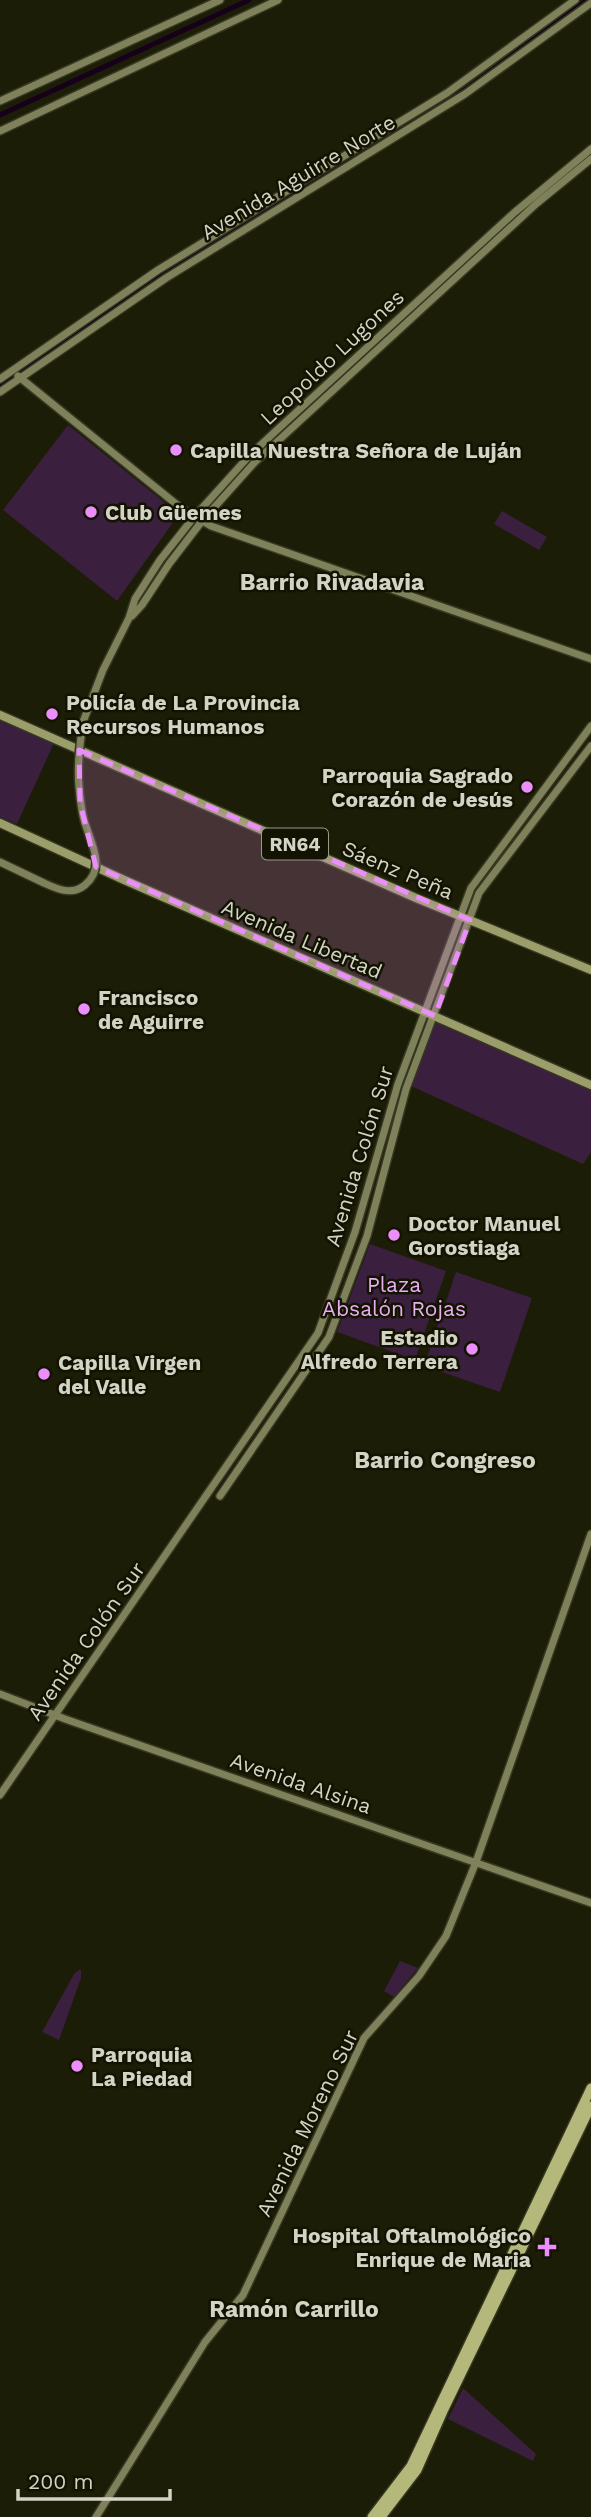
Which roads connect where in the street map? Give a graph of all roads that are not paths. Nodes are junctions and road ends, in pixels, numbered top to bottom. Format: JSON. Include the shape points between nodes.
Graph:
{"nodes":[{"id":1,"x":220,"y":0,"type":"edge"},
{"id":2,"x":278,"y":0,"type":"edge"},
{"id":3,"x":575,"y":0,"type":"edge"},
{"id":4,"x":591,"y":3,"type":"edge"},
{"id":5,"x":0,"y":101,"type":"edge"},
{"id":6,"x":0,"y":131,"type":"edge"},
{"id":7,"x":591,"y":149,"type":"edge"},
{"id":8,"x":591,"y":159,"type":"edge"},
{"id":9,"x":16,"y":375,"type":"junction"},
{"id":10,"x":0,"y":379,"type":"edge"},
{"id":11,"x":0,"y":392,"type":"edge"},
{"id":12,"x":198,"y":519,"type":"junction"},
{"id":13,"x":591,"y":659,"type":"edge"},
{"id":14,"x":0,"y":715,"type":"edge"},
{"id":15,"x":591,"y":726,"type":"edge"},
{"id":16,"x":591,"y":746,"type":"edge"},
{"id":17,"x":0,"y":823,"type":"edge"},
{"id":18,"x":0,"y":862,"type":"edge"},
{"id":19,"x":460,"y":915,"type":"junction"},
{"id":20,"x":470,"y":920,"type":"junction"},
{"id":21,"x":591,"y":970,"type":"edge"},
{"id":22,"x":425,"y":1011,"type":"junction"},
{"id":23,"x":435,"y":1016,"type":"junction"},
{"id":24,"x":591,"y":1085,"type":"edge"},
{"id":25,"x":220,"y":1496,"type":"dead end"},
{"id":26,"x":591,"y":1534,"type":"edge"},
{"id":27,"x":0,"y":1694,"type":"edge"},
{"id":28,"x":56,"y":1715,"type":"junction"},
{"id":29,"x":0,"y":1795,"type":"edge"},
{"id":30,"x":476,"y":1862,"type":"junction"},
{"id":31,"x":591,"y":1903,"type":"edge"},
{"id":32,"x":591,"y":2088,"type":"edge"},
{"id":33,"x":591,"y":2106,"type":"edge"},
{"id":34,"x":96,"y":2517,"type":"edge"},
{"id":35,"x":372,"y":2517,"type":"edge"},
{"id":36,"x":381,"y":2517,"type":"edge"}],
"edges":[{"from":1,"to":5,"type":"main road"},
{"from":2,"to":6,"type":"main road"},
{"from":3,"to":9,"type":"main road","name":"Avenida Aguirre Norte","via":[[447,93],[158,270]]},
{"from":4,"to":9,"type":"main road","name":"Avenida Aguirre Norte","via":[[465,94]]},
{"from":7,"to":12,"type":"main road","name":"Leopoldo Lugones","via":[[515,212],[278,429]]},
{"from":8,"to":12,"type":"main road","name":"Leopoldo Lugones","via":[[286,433]]},
{"from":9,"to":10,"type":"main road"},
{"from":9,"to":11,"type":"main road"},
{"from":9,"to":12,"type":"main road"},
{"from":12,"to":13,"type":"main road"},
{"from":12,"to":18,"type":"main road","name":"Leopoldo Lugones","bridge":true,"via":[[129,618],[83,722],[78,786],[96,868],[86,884],[75,890],[56,888]]},
{"from":14,"to":19,"type":"main road","name":"Sáenz Peña","number":"RN64"},
{"from":15,"to":19,"type":"main road","name":"Avenida Colón Sur","via":[[473,885]]},
{"from":16,"to":20,"type":"main road","name":"Avenida Colón Sur","via":[[481,890]]},
{"from":17,"to":22,"type":"main road","name":"Avenida Libertad"},
{"from":19,"to":20,"type":"main road","name":"Sáenz Peña","number":"RN64"},
{"from":19,"to":22,"type":"main road","name":"Avenida Colón Sur"},
{"from":20,"to":21,"type":"main road","name":"Sáenz Peña","number":"RN64"},
{"from":20,"to":23,"type":"main road","name":"Avenida Colón Sur"},
{"from":22,"to":23,"type":"main road","name":"Avenida Libertad"},
{"from":22,"to":28,"type":"main road","name":"Avenida Colón Sur","via":[[318,1333]]},
{"from":23,"to":24,"type":"main road","name":"Avenida Libertad"},
{"from":23,"to":25,"type":"main road","name":"Avenida Colón Sur","via":[[406,1090],[367,1236],[329,1337]]},
{"from":26,"to":30,"type":"main road","name":"Avenida Moreno Sur"},
{"from":27,"to":28,"type":"main road","name":"Avenida Alsina"},
{"from":28,"to":29,"type":"main road","name":"Avenida Colón Sur"},
{"from":28,"to":30,"type":"main road","name":"Avenida Alsina"},
{"from":30,"to":31,"type":"main road","name":"Avenida Alsina"},
{"from":30,"to":34,"type":"main road","name":"Avenida Moreno Sur","via":[[441,1945],[361,2043],[243,2295],[205,2342]]},
{"from":32,"to":35,"type":"highway","via":[[411,2466]]},
{"from":33,"to":36,"type":"highway","via":[[417,2470]]}]}
